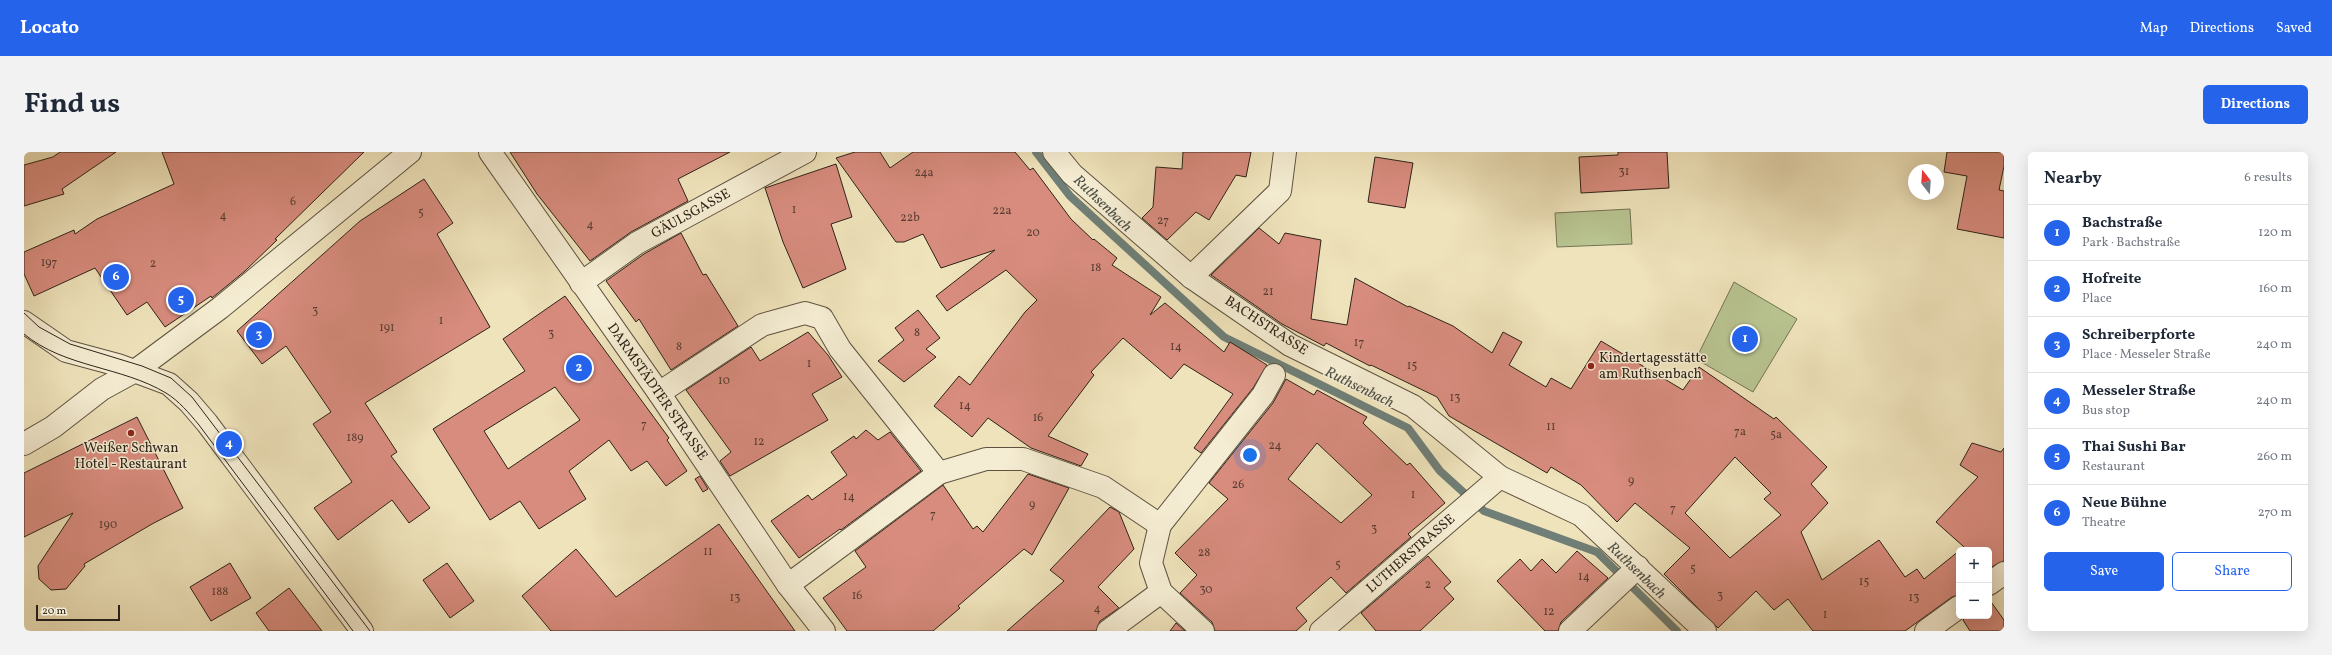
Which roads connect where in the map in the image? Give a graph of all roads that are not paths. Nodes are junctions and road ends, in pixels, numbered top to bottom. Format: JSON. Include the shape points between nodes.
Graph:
{"nodes":[{"id":1,"x":410,"y":152,"type":"edge"},
{"id":2,"x":490,"y":152,"type":"edge"},
{"id":3,"x":805,"y":152,"type":"edge"},
{"id":4,"x":1054,"y":152,"type":"edge"},
{"id":5,"x":1285,"y":152,"type":"edge"},
{"id":6,"x":1191,"y":277,"type":"junction"},
{"id":7,"x":582,"y":283,"type":"junction"},
{"id":8,"x":24,"y":322,"type":"edge"},
{"id":9,"x":135,"y":371,"type":"junction"},
{"id":10,"x":1274,"y":375,"type":"dead end"},
{"id":11,"x":658,"y":393,"type":"junction"},
{"id":12,"x":24,"y":444,"type":"edge"},
{"id":13,"x":939,"y":473,"type":"junction"},
{"id":14,"x":1500,"y":477,"type":"junction"},
{"id":15,"x":1160,"y":525,"type":"junction"},
{"id":16,"x":1638,"y":567,"type":"junction"},
{"id":17,"x":2004,"y":573,"type":"edge"},
{"id":18,"x":1990,"y":583,"type":"edge"},
{"id":19,"x":788,"y":585,"type":"junction"},
{"id":20,"x":1161,"y":592,"type":"junction"},
{"id":21,"x":1956,"y":609,"type":"edge"},
{"id":22,"x":362,"y":631,"type":"edge"},
{"id":23,"x":824,"y":631,"type":"edge"},
{"id":24,"x":1108,"y":631,"type":"edge"},
{"id":25,"x":1203,"y":631,"type":"edge"},
{"id":26,"x":1322,"y":631,"type":"edge"},
{"id":27,"x":1570,"y":631,"type":"edge"},
{"id":28,"x":1705,"y":631,"type":"edge"},
{"id":29,"x":1926,"y":631,"type":"edge"}],
"edges":[{"from":1,"to":9,"type":"street","via":[[220,308]]},
{"from":2,"to":7,"type":"street","name":"DARMSTÄDTER STRASSE"},
{"from":3,"to":7,"type":"street","name":"GÄULSGASSE","via":[[637,244]]},
{"from":4,"to":6,"type":"street","name":"BACHSTRASSE","via":[[1072,174]]},
{"from":5,"to":6,"type":"street","via":[[1280,191]]},
{"from":6,"to":14,"type":"street","name":"BACHSTRASSE","via":[[1290,345],[1413,406]]},
{"from":7,"to":11,"type":"street","name":"DARMSTÄDTER STRASSE"},
{"from":8,"to":9,"type":"street","via":[[66,350]]},
{"from":9,"to":12,"type":"street","via":[[102,388],[53,427]]},
{"from":9,"to":22,"type":"street","via":[[169,384],[189,402]]},
{"from":10,"to":15,"type":"street","via":[[1264,395]]},
{"from":11,"to":13,"type":"street","via":[[762,325],[805,313],[822,318],[840,349]]},
{"from":11,"to":19,"type":"street","name":"DARMSTÄDTER STRASSE"},
{"from":13,"to":15,"type":"street","via":[[986,459],[1023,459],[1103,487]]},
{"from":13,"to":19,"type":"street"},
{"from":14,"to":16,"type":"street","name":"BACHSTRASSE","via":[[1581,515]]},
{"from":14,"to":26,"type":"street","name":"LUTHERSTRASSE"},
{"from":15,"to":20,"type":"street","via":[[1150,563]]},
{"from":16,"to":27,"type":"street"},
{"from":16,"to":28,"type":"street","name":"BACHSTRASSE"},
{"from":17,"to":18,"type":"street"},
{"from":19,"to":23,"type":"street","name":"DARMSTÄDTER STRASSE"},
{"from":20,"to":24,"type":"street"},
{"from":20,"to":25,"type":"street"},
{"from":21,"to":29,"type":"street"}]}
